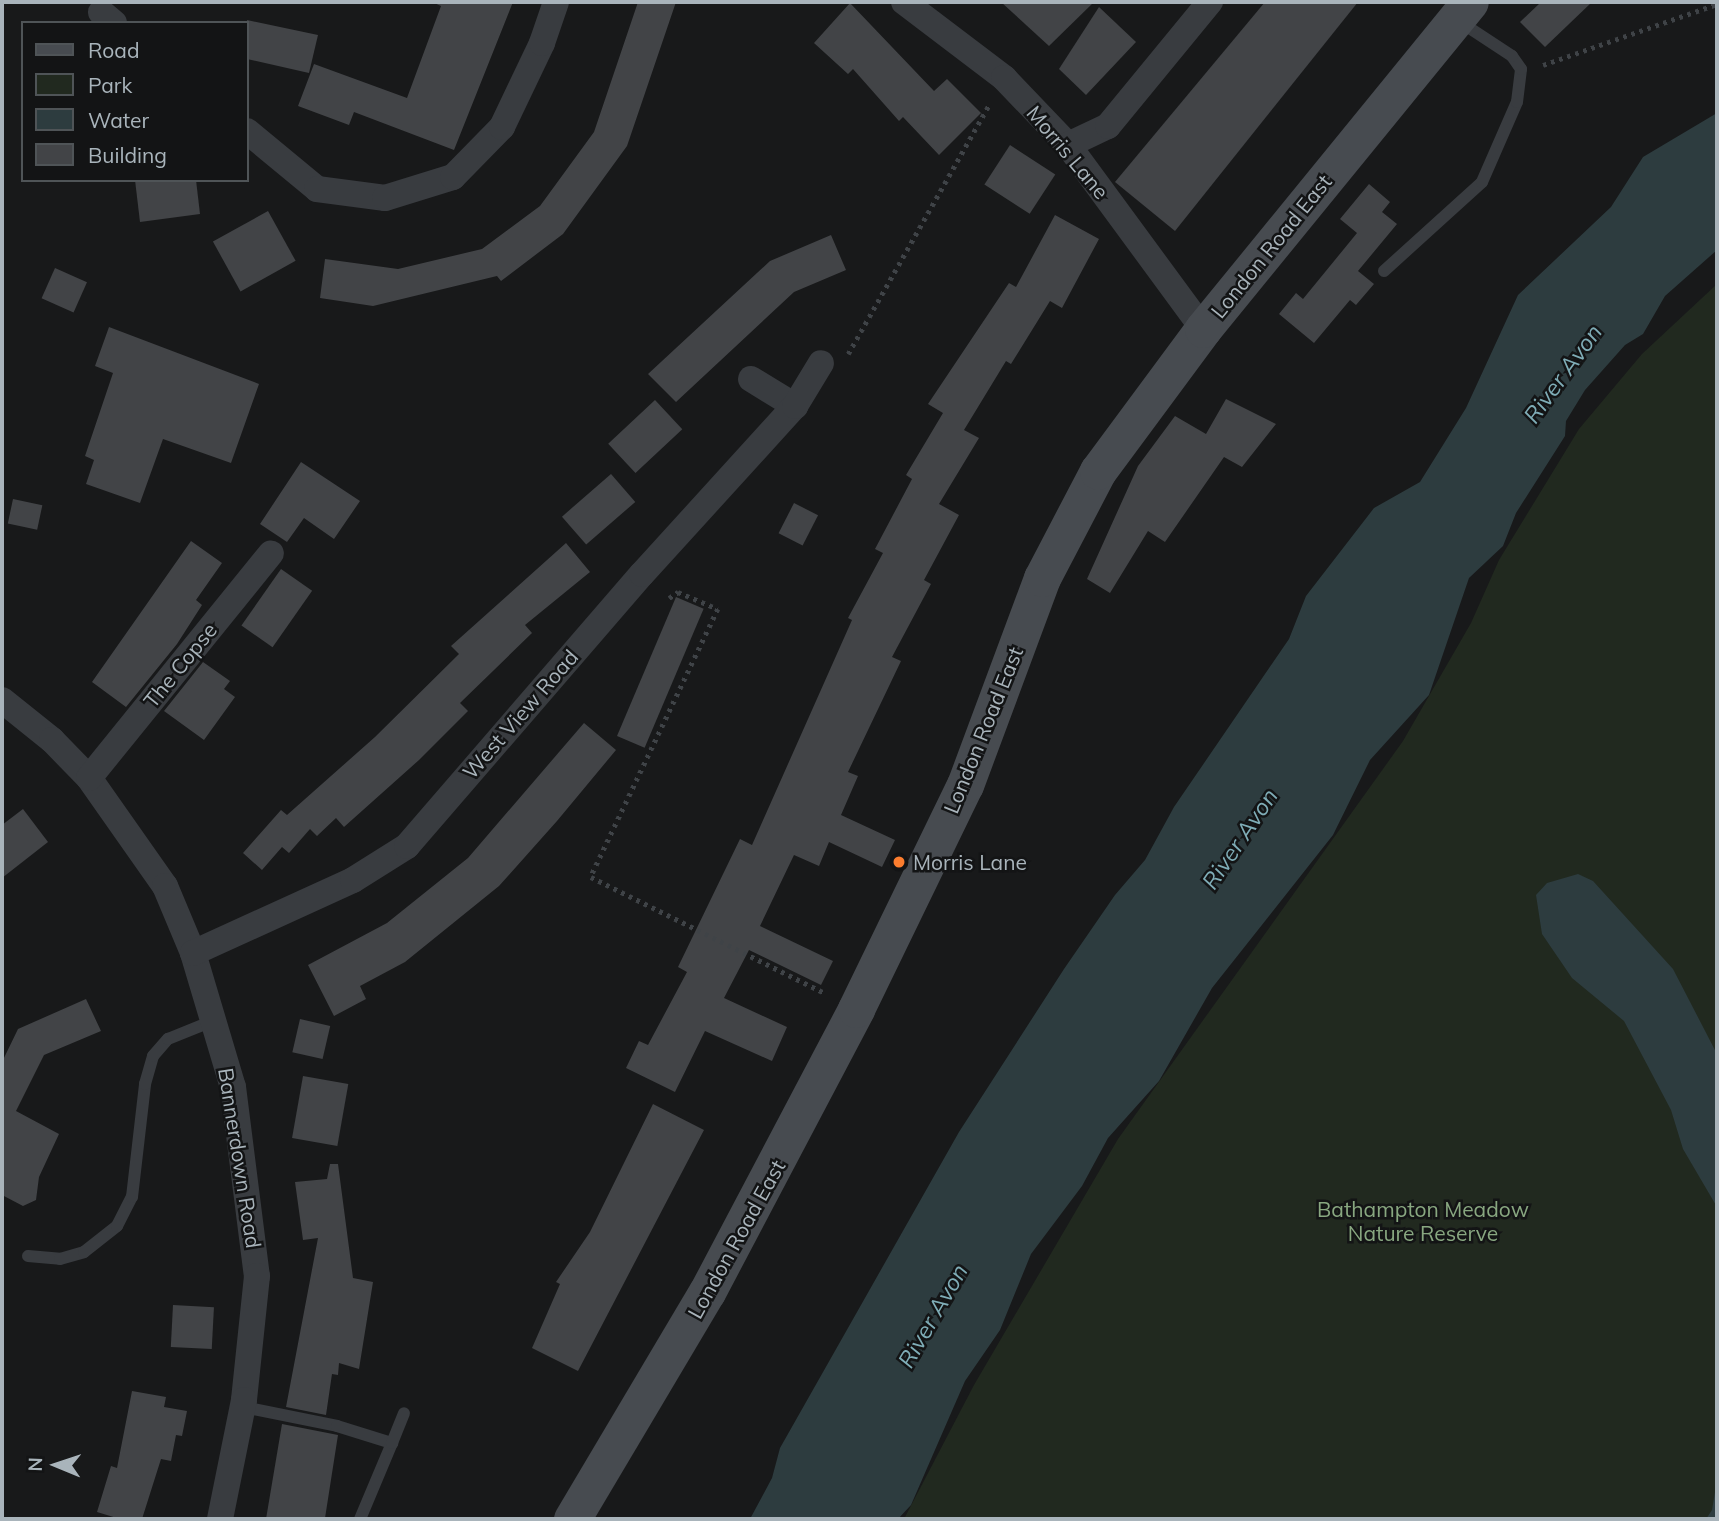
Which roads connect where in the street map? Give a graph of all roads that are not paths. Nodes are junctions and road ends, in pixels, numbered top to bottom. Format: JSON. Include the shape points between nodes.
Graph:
{"nodes":[{"id":1,"x":556,"y":2,"type":"edge"},
{"id":2,"x":904,"y":2,"type":"edge"},
{"id":3,"x":1210,"y":2,"type":"edge"},
{"id":4,"x":1467,"y":12,"type":"edge"},
{"id":5,"x":248,"y":132,"type":"edge"},
{"id":6,"x":1068,"y":145,"type":"junction"},
{"id":7,"x":1384,"y":271,"type":"dead end"},
{"id":8,"x":1203,"y":329,"type":"junction"},
{"id":9,"x":751,"y":379,"type":"dead end"},
{"id":10,"x":271,"y":553,"type":"dead end"},
{"id":11,"x":2,"y":700,"type":"edge"},
{"id":12,"x":89,"y":778,"type":"junction"},
{"id":13,"x":193,"y":953,"type":"junction"},
{"id":14,"x":215,"y":1020,"type":"junction"},
{"id":15,"x":28,"y":1256,"type":"dead end"},
{"id":16,"x":243,"y":1407,"type":"junction"},
{"id":17,"x":404,"y":1413,"type":"dead end"},
{"id":18,"x":392,"y":1443,"type":"junction"},
{"id":19,"x":580,"y":1510,"type":"edge"},
{"id":20,"x":220,"y":1519,"type":"edge"},
{"id":21,"x":360,"y":1519,"type":"edge"}],
"edges":[{"from":1,"to":5,"type":"street","via":[[502,127],[453,177],[386,198],[317,189]]},
{"from":2,"to":6,"type":"street","name":"Morris Lane","via":[[1004,78]]},
{"from":3,"to":6,"type":"street","via":[[1108,126]]},
{"from":4,"to":7,"type":"lane","via":[[1521,69],[1517,102],[1482,182]]},
{"from":4,"to":8,"type":"street","name":"London Road East"},
{"from":6,"to":8,"type":"street","name":"Morris Lane"},
{"from":8,"to":19,"type":"street","name":"London Road East","via":[[1098,471],[1064,531],[965,785],[856,1009],[779,1162]]},
{"from":9,"to":13,"type":"street","name":"West View Road","via":[[808,385],[407,846],[353,880]]},
{"from":10,"to":12,"type":"street","name":"The Copse"},
{"from":11,"to":12,"type":"street","name":"Bannerdown Road","via":[[52,740]]},
{"from":12,"to":13,"type":"street","name":"Bannerdown Road","via":[[165,886]]},
{"from":13,"to":14,"type":"street","name":"Bannerdown Road"},
{"from":14,"to":15,"type":"lane","via":[[168,1039],[153,1056],[145,1084],[132,1197],[117,1226],[84,1252],[60,1259]]},
{"from":14,"to":16,"type":"street","name":"Bannerdown Road","via":[[233,1087],[257,1276]]},
{"from":16,"to":18,"type":"lane","via":[[337,1426]]},
{"from":16,"to":20,"type":"street","name":"Bannerdown Road"},
{"from":17,"to":18,"type":"lane"},
{"from":18,"to":21,"type":"lane"}]}
